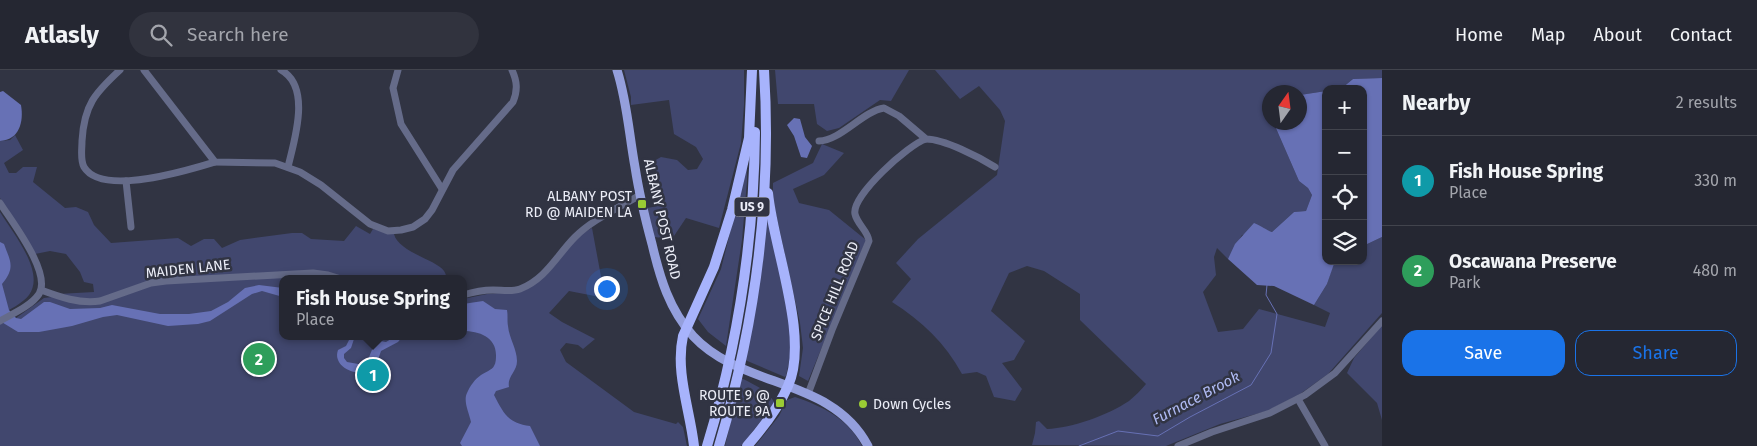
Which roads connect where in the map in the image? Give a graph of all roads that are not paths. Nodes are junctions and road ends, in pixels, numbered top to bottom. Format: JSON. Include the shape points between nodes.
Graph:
{"nodes":[{"id":1,"x":120,"y":70,"type":"edge"},
{"id":2,"x":144,"y":70,"type":"edge"},
{"id":3,"x":281,"y":70,"type":"edge"},
{"id":4,"x":398,"y":70,"type":"edge"},
{"id":5,"x":512,"y":70,"type":"edge"},
{"id":6,"x":617,"y":70,"type":"edge"},
{"id":7,"x":752,"y":70,"type":"edge"},
{"id":8,"x":764,"y":70,"type":"edge"},
{"id":9,"x":766,"y":122,"type":"junction"},
{"id":10,"x":926,"y":139,"type":"junction"},
{"id":11,"x":819,"y":140,"type":"dead end"},
{"id":12,"x":215,"y":162,"type":"junction"},
{"id":13,"x":288,"y":168,"type":"junction"},
{"id":14,"x":995,"y":168,"type":"dead end"},
{"id":15,"x":126,"y":181,"type":"junction"},
{"id":16,"x":442,"y":188,"type":"junction"},
{"id":17,"x":640,"y":195,"type":"junction"},
{"id":18,"x":0,"y":203,"type":"edge"},
{"id":19,"x":131,"y":228,"type":"dead end"},
{"id":20,"x":328,"y":275,"type":"edge"},
{"id":21,"x":41,"y":290,"type":"junction"},
{"id":22,"x":467,"y":294,"type":"edge"},
{"id":23,"x":0,"y":320,"type":"edge"},
{"id":24,"x":1382,"y":321,"type":"edge"},
{"id":25,"x":687,"y":329,"type":"junction"},
{"id":26,"x":789,"y":386,"type":"junction"},
{"id":27,"x":808,"y":394,"type":"junction"},
{"id":28,"x":1298,"y":399,"type":"junction"},
{"id":29,"x":694,"y":446,"type":"edge"},
{"id":30,"x":708,"y":446,"type":"edge"},
{"id":31,"x":719,"y":446,"type":"edge"},
{"id":32,"x":747,"y":446,"type":"edge"},
{"id":33,"x":868,"y":446,"type":"edge"},
{"id":34,"x":1178,"y":446,"type":"edge"},
{"id":35,"x":1325,"y":446,"type":"edge"}],
"edges":[{"from":1,"to":15,"type":"street","via":[[89,105],[82,136],[82,154],[83,166],[89,173],[105,180]]},
{"from":2,"to":12,"type":"street"},
{"from":3,"to":13,"type":"street","via":[[287,73],[296,88],[299,108]]},
{"from":4,"to":16,"type":"street","via":[[392,88],[401,124]]},
{"from":5,"to":16,"type":"street","via":[[517,90],[513,102],[453,170]]},
{"from":6,"to":17,"type":"main road","name":"ALBANY POST ROAD"},
{"from":7,"to":25,"type":"highway","via":[[749,138],[734,201],[718,257]]},
{"from":7,"to":30,"type":"highway","number":"US 9","via":[[755,123],[753,196],[746,266],[739,317]]},
{"from":8,"to":9,"type":"highway","number":"US 9"},
{"from":9,"to":26,"type":"highway","via":[[769,202],[794,328]]},
{"from":9,"to":31,"type":"highway","number":"US 9","via":[[760,241],[749,319]]},
{"from":10,"to":11,"type":"street","via":[[899,116],[882,108],[833,136]]},
{"from":10,"to":14,"type":"street","via":[[951,146]]},
{"from":10,"to":27,"type":"street","name":"SPICE HILL ROAD","via":[[898,156],[877,177],[856,207],[855,215],[870,241]]},
{"from":12,"to":13,"type":"street","via":[[275,163]]},
{"from":12,"to":15,"type":"street","via":[[174,174]]},
{"from":13,"to":16,"type":"street","via":[[321,185],[370,224],[388,231],[413,227],[425,219]]},
{"from":15,"to":19,"type":"street"},
{"from":17,"to":22,"type":"street","via":[[576,236],[551,268],[525,286],[517,290]]},
{"from":17,"to":25,"type":"main road","name":"ALBANY POST ROAD","via":[[664,288]]},
{"from":18,"to":21,"type":"street","via":[[33,257],[41,278]]},
{"from":20,"to":21,"type":"street","name":"MAIDEN LANE","via":[[313,273],[166,281],[92,302]]},
{"from":21,"to":23,"type":"street","via":[[36,298]]},
{"from":24,"to":28,"type":"street","via":[[1335,373]]},
{"from":25,"to":26,"type":"main road","name":"ALBANY POST ROAD","via":[[720,358]]},
{"from":25,"to":29,"type":"highway","via":[[681,344],[681,360]]},
{"from":26,"to":27,"type":"main road","name":"ALBANY POST ROAD"},
{"from":26,"to":32,"type":"highway","via":[[772,416]]},
{"from":27,"to":33,"type":"main road","name":"ALBANY POST ROAD","via":[[843,413]]},
{"from":28,"to":34,"type":"street","via":[[1270,413]]},
{"from":28,"to":35,"type":"street"}]}
